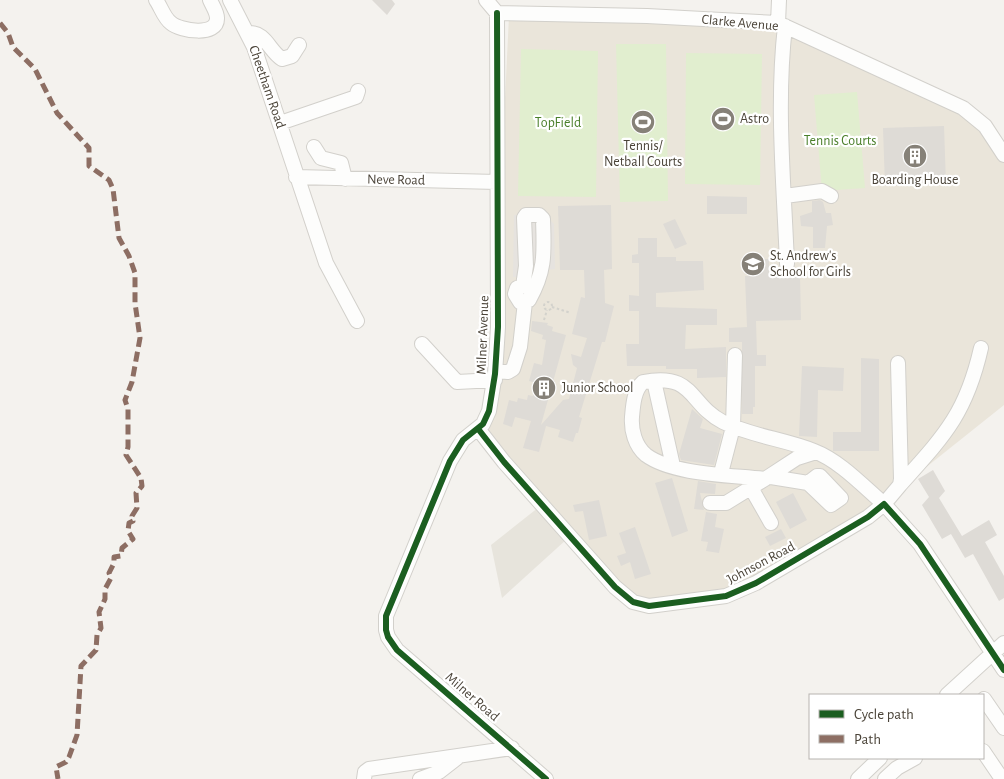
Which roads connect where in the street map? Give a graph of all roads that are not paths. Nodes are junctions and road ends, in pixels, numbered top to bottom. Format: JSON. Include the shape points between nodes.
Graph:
{"nodes":[{"id":1,"x":156,"y":0,"type":"edge"},
{"id":2,"x":210,"y":0,"type":"edge"},
{"id":3,"x":230,"y":0,"type":"edge"},
{"id":4,"x":486,"y":0,"type":"edge"},
{"id":5,"x":779,"y":0,"type":"edge"},
{"id":6,"x":497,"y":13,"type":"junction"},
{"id":7,"x":782,"y":25,"type":"junction"},
{"id":8,"x":248,"y":33,"type":"junction"},
{"id":9,"x":299,"y":45,"type":"dead end"},
{"id":10,"x":358,"y":91,"type":"dead end"},
{"id":11,"x":280,"y":123,"type":"junction"},
{"id":12,"x":314,"y":147,"type":"dead end"},
{"id":13,"x":1004,"y":155,"type":"edge"},
{"id":14,"x":296,"y":177,"type":"junction"},
{"id":15,"x":345,"y":179,"type":"junction"},
{"id":16,"x":496,"y":182,"type":"junction"},
{"id":17,"x":785,"y":196,"type":"junction"},
{"id":18,"x":831,"y":196,"type":"dead end"},
{"id":19,"x":787,"y":264,"type":"dead end"},
{"id":20,"x":497,"y":288,"type":"junction"},
{"id":21,"x":357,"y":321,"type":"dead end"},
{"id":22,"x":422,"y":344,"type":"dead end"},
{"id":23,"x":981,"y":348,"type":"dead end"},
{"id":24,"x":735,"y":355,"type":"dead end"},
{"id":25,"x":898,"y":363,"type":"dead end"},
{"id":26,"x":495,"y":376,"type":"junction"},
{"id":27,"x":654,"y":381,"type":"junction"},
{"id":28,"x":733,"y":427,"type":"junction"},
{"id":29,"x":478,"y":430,"type":"junction"},
{"id":30,"x":816,"y":452,"type":"junction"},
{"id":31,"x":673,"y":466,"type":"junction"},
{"id":32,"x":720,"y":473,"type":"junction"},
{"id":33,"x":849,"y":475,"type":"junction"},
{"id":34,"x":763,"y":481,"type":"junction"},
{"id":35,"x":900,"y":485,"type":"junction"},
{"id":36,"x":710,"y":503,"type":"dead end"},
{"id":37,"x":884,"y":504,"type":"junction"},
{"id":38,"x":771,"y":523,"type":"dead end"},
{"id":39,"x":386,"y":630,"type":"joint"},
{"id":40,"x":1004,"y":643,"type":"edge"},
{"id":41,"x":992,"y":653,"type":"junction"},
{"id":42,"x":1004,"y":670,"type":"edge"},
{"id":43,"x":948,"y":694,"type":"edge"},
{"id":44,"x":984,"y":699,"type":"dead end"},
{"id":45,"x":1004,"y":728,"type":"edge"},
{"id":46,"x":512,"y":748,"type":"junction"},
{"id":47,"x":985,"y":756,"type":"edge"},
{"id":48,"x":457,"y":758,"type":"junction"},
{"id":49,"x":879,"y":759,"type":"edge"},
{"id":50,"x":912,"y":759,"type":"edge"},
{"id":51,"x":364,"y":779,"type":"edge"},
{"id":52,"x":420,"y":779,"type":"edge"},
{"id":53,"x":546,"y":779,"type":"edge"},
{"id":54,"x":858,"y":779,"type":"edge"},
{"id":55,"x":885,"y":779,"type":"edge"},
{"id":56,"x":1002,"y":779,"type":"edge"}],
"edges":[{"from":1,"to":2,"type":"street","via":[[168,21],[195,31],[215,25],[215,12]]},
{"from":3,"to":8,"type":"street","name":"Cheetham Road"},
{"from":4,"to":6,"type":"street"},
{"from":5,"to":7,"type":"street"},
{"from":6,"to":7,"type":"street","name":"Clarke Avenue","via":[[647,16]]},
{"from":6,"to":16,"type":"street","name":"Milner Avenue"},
{"from":7,"to":13,"type":"street","name":"Clarke Avenue","via":[[963,108],[985,126]]},
{"from":7,"to":17,"type":"street"},
{"from":8,"to":9,"type":"street","via":[[262,36],[282,58],[292,56]]},
{"from":8,"to":11,"type":"street","name":"Cheetham Road"},
{"from":10,"to":11,"type":"street","via":[[356,97]]},
{"from":11,"to":14,"type":"street","name":"Cheetham Road"},
{"from":12,"to":15,"type":"street","via":[[321,158],[341,163]]},
{"from":14,"to":15,"type":"street","name":"Neve Road"},
{"from":14,"to":21,"type":"street","name":"Cheetham Road","via":[[326,263]]},
{"from":15,"to":16,"type":"street","name":"Neve Road"},
{"from":16,"to":20,"type":"street","name":"Milner Avenue"},
{"from":17,"to":18,"type":"street","via":[[822,191]]},
{"from":17,"to":19,"type":"street"},
{"from":20,"to":26,"type":"street","name":"Milner Avenue"},
{"from":20,"to":26,"type":"street","via":[[523,295],[510,372]]},
{"from":22,"to":26,"type":"street","via":[[458,382]]},
{"from":23,"to":35,"type":"street","name":"Johnson Road","via":[[972,386],[954,422]]},
{"from":24,"to":28,"type":"street"},
{"from":25,"to":35,"type":"street"},
{"from":26,"to":29,"type":"street","name":"Milner Avenue","via":[[486,418]]},
{"from":27,"to":28,"type":"street","via":[[678,382],[720,421]]},
{"from":27,"to":31,"type":"street"},
{"from":27,"to":31,"type":"street","via":[[640,383],[635,394],[631,425],[636,441],[646,454]]},
{"from":28,"to":30,"type":"street"},
{"from":28,"to":32,"type":"street"},
{"from":29,"to":37,"type":"street","name":"Johnson Road","via":[[619,591],[640,605],[661,606],[737,592],[860,522]]},
{"from":29,"to":39,"type":"street","name":"Milner Avenue","via":[[463,440],[450,460],[386,616]]},
{"from":30,"to":33,"type":"street"},
{"from":30,"to":34,"type":"street","via":[[797,458]]},
{"from":31,"to":32,"type":"street"},
{"from":32,"to":34,"type":"street"},
{"from":33,"to":34,"type":"street","via":[[831,505],[808,484]]},
{"from":33,"to":37,"type":"street"},
{"from":34,"to":36,"type":"street","via":[[726,503]]},
{"from":34,"to":38,"type":"street","via":[[754,492]]},
{"from":35,"to":37,"type":"street","name":"Johnson Road"},
{"from":37,"to":41,"type":"street","via":[[920,544]]},
{"from":39,"to":46,"type":"street","name":"Milner Road","via":[[397,650]]},
{"from":40,"to":41,"type":"street"},
{"from":41,"to":42,"type":"street"},
{"from":41,"to":43,"type":"street"},
{"from":44,"to":45,"type":"street"},
{"from":46,"to":48,"type":"street"},
{"from":46,"to":53,"type":"street","name":"Milner Road"},
{"from":47,"to":56,"type":"street"},
{"from":48,"to":51,"type":"street","via":[[369,769],[364,772]]},
{"from":48,"to":52,"type":"street","via":[[439,772]]},
{"from":49,"to":54,"type":"street"},
{"from":50,"to":55,"type":"street"}]}
